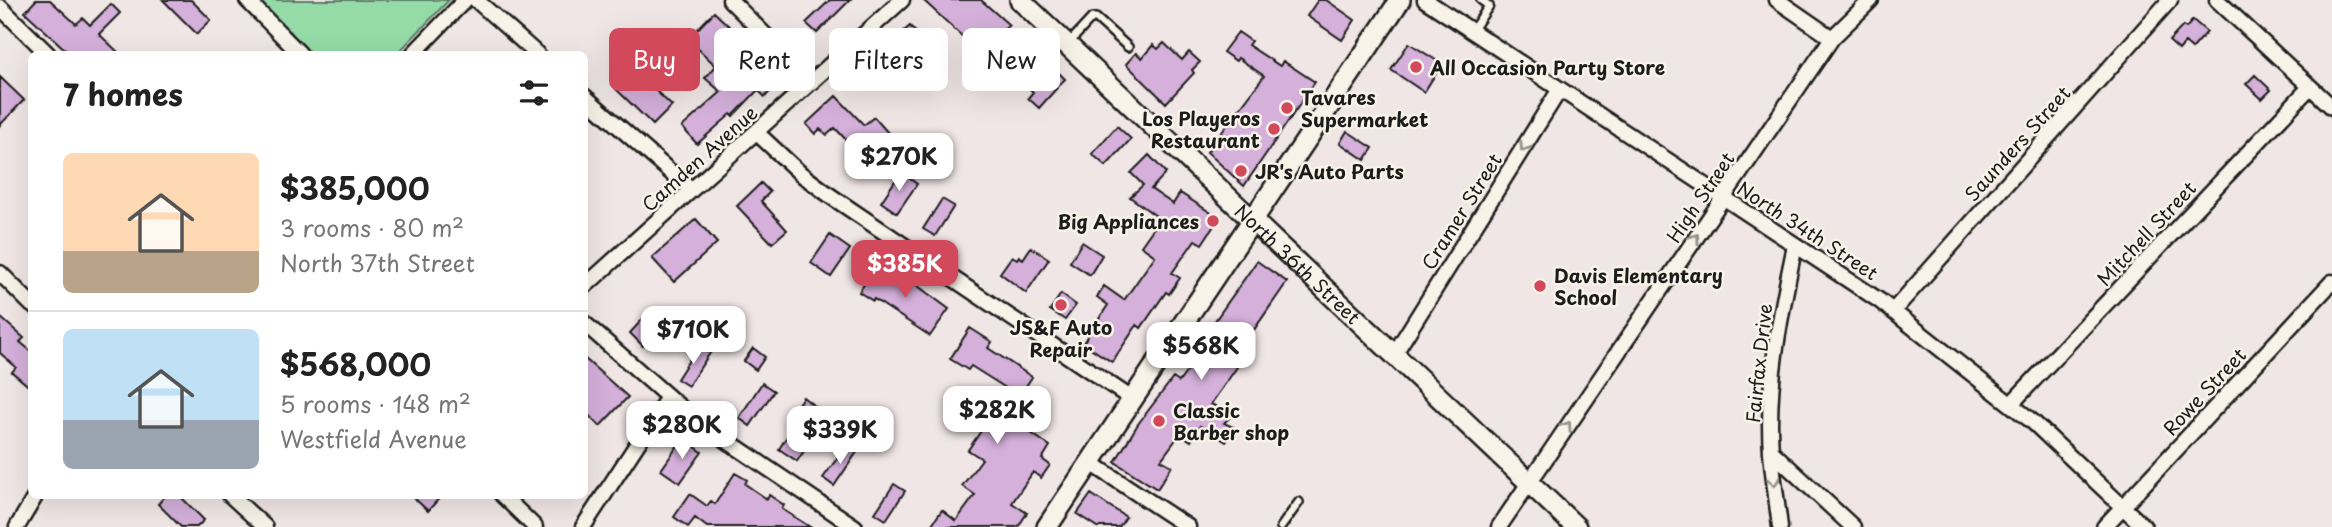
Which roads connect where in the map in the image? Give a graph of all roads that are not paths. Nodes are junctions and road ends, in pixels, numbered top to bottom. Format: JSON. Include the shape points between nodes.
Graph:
{"nodes":[{"id":1,"x":247,"y":0,"type":"edge"},
{"id":2,"x":465,"y":0,"type":"edge"},
{"id":3,"x":476,"y":0,"type":"edge"},
{"id":4,"x":730,"y":0,"type":"edge"},
{"id":5,"x":902,"y":0,"type":"edge"},
{"id":6,"x":1020,"y":0,"type":"edge"},
{"id":7,"x":1400,"y":0,"type":"edge"},
{"id":8,"x":1425,"y":0,"type":"edge"},
{"id":9,"x":1481,"y":0,"type":"edge"},
{"id":10,"x":1776,"y":0,"type":"edge"},
{"id":11,"x":1871,"y":0,"type":"edge"},
{"id":12,"x":2170,"y":0,"type":"edge"},
{"id":13,"x":2217,"y":0,"type":"edge"},
{"id":14,"x":0,"y":7,"type":"edge"},
{"id":15,"x":758,"y":28,"type":"edge"},
{"id":16,"x":1472,"y":31,"type":"junction"},
{"id":17,"x":1832,"y":38,"type":"junction"},
{"id":18,"x":1067,"y":44,"type":"junction"},
{"id":19,"x":1128,"y":47,"type":"dead end"},
{"id":20,"x":45,"y":51,"type":"edge"},
{"id":21,"x":297,"y":51,"type":"edge"},
{"id":22,"x":416,"y":51,"type":"edge"},
{"id":23,"x":534,"y":51,"type":"edge"},
{"id":24,"x":815,"y":80,"type":"edge"},
{"id":25,"x":2310,"y":87,"type":"junction"},
{"id":26,"x":1560,"y":89,"type":"junction"},
{"id":27,"x":803,"y":91,"type":"edge"},
{"id":28,"x":588,"y":100,"type":"edge"},
{"id":29,"x":2332,"y":107,"type":"edge"},
{"id":30,"x":756,"y":132,"type":"junction"},
{"id":31,"x":691,"y":190,"type":"junction"},
{"id":32,"x":1722,"y":197,"type":"junction"},
{"id":33,"x":1254,"y":221,"type":"junction"},
{"id":34,"x":1795,"y":245,"type":"junction"},
{"id":35,"x":0,"y":273,"type":"edge"},
{"id":36,"x":2332,"y":282,"type":"edge"},
{"id":37,"x":588,"y":283,"type":"edge"},
{"id":38,"x":28,"y":301,"type":"edge"},
{"id":39,"x":1893,"y":311,"type":"junction"},
{"id":40,"x":588,"y":327,"type":"edge"},
{"id":41,"x":1395,"y":353,"type":"junction"},
{"id":42,"x":668,"y":397,"type":"junction"},
{"id":43,"x":1132,"y":399,"type":"junction"},
{"id":44,"x":2011,"y":404,"type":"junction"},
{"id":45,"x":1771,"y":451,"type":"junction"},
{"id":46,"x":1091,"y":463,"type":"junction"},
{"id":47,"x":1529,"y":483,"type":"junction"},
{"id":48,"x":34,"y":499,"type":"edge"},
{"id":49,"x":234,"y":499,"type":"edge"},
{"id":50,"x":506,"y":499,"type":"edge"},
{"id":51,"x":1299,"y":502,"type":"dead end"},
{"id":52,"x":2122,"y":507,"type":"junction"},
{"id":53,"x":17,"y":527,"type":"edge"},
{"id":54,"x":265,"y":527,"type":"edge"},
{"id":55,"x":535,"y":527,"type":"edge"},
{"id":56,"x":583,"y":527,"type":"edge"},
{"id":57,"x":855,"y":527,"type":"edge"},
{"id":58,"x":1047,"y":527,"type":"edge"},
{"id":59,"x":1188,"y":527,"type":"edge"},
{"id":60,"x":1281,"y":527,"type":"edge"},
{"id":61,"x":1499,"y":527,"type":"edge"},
{"id":62,"x":1576,"y":527,"type":"edge"},
{"id":63,"x":1780,"y":527,"type":"edge"},
{"id":64,"x":1853,"y":527,"type":"edge"},
{"id":65,"x":2104,"y":527,"type":"edge"},
{"id":66,"x":2144,"y":527,"type":"edge"}],
"edges":[{"from":1,"to":21,"type":"street"},
{"from":2,"to":22,"type":"street"},
{"from":3,"to":23,"type":"street"},
{"from":4,"to":15,"type":"street"},
{"from":5,"to":24,"type":"street","name":"Camden Avenue"},
{"from":6,"to":18,"type":"street","name":"North 36th Street"},
{"from":7,"to":33,"type":"street"},
{"from":8,"to":16,"type":"street","name":"North 34th Street"},
{"from":9,"to":16,"type":"lane","via":[[1489,6]]},
{"from":10,"to":17,"type":"street"},
{"from":11,"to":17,"type":"street","name":"High Street"},
{"from":12,"to":39,"type":"street","name":"Saunders Street"},
{"from":13,"to":25,"type":"street"},
{"from":14,"to":20,"type":"street"},
{"from":16,"to":26,"type":"street","name":"North 34th Street"},
{"from":17,"to":32,"type":"street","name":"High Street"},
{"from":18,"to":19,"type":"lane","via":[[1096,18]]},
{"from":18,"to":33,"type":"street","name":"North 36th Street"},
{"from":25,"to":29,"type":"street"},
{"from":25,"to":44,"type":"street","name":"Mitchell Street"},
{"from":26,"to":32,"type":"street","name":"North 34th Street"},
{"from":26,"to":41,"type":"street","name":"Cramer Street","one_way":true},
{"from":27,"to":30,"type":"street","name":"Camden Avenue"},
{"from":28,"to":31,"type":"street"},
{"from":30,"to":31,"type":"street","name":"Camden Avenue"},
{"from":30,"to":43,"type":"street","via":[[801,174]]},
{"from":31,"to":37,"type":"street","name":"Camden Avenue"},
{"from":32,"to":34,"type":"street","name":"North 34th Street"},
{"from":47,"to":32,"type":"street","name":"High Street","one_way":true},
{"from":33,"to":41,"type":"street","name":"North 36th Street"},
{"from":33,"to":43,"type":"street"},
{"from":34,"to":39,"type":"street","name":"North 34th Street"},
{"from":34,"to":45,"type":"street","name":"Fairfax Drive","via":[[1777,330]]},
{"from":35,"to":38,"type":"street"},
{"from":36,"to":52,"type":"street","name":"Rowe Street"},
{"from":39,"to":44,"type":"street","name":"North 34th Street"},
{"from":40,"to":42,"type":"street"},
{"from":41,"to":47,"type":"street","name":"North 36th Street"},
{"from":42,"to":56,"type":"street"},
{"from":42,"to":57,"type":"street"},
{"from":43,"to":46,"type":"street"},
{"from":44,"to":52,"type":"street","name":"North 34th Street"},
{"from":45,"to":63,"type":"street","name":"Fairfax Drive","one_way":true},
{"from":45,"to":64,"type":"street"},
{"from":46,"to":58,"type":"street"},
{"from":46,"to":59,"type":"street"},
{"from":47,"to":61,"type":"street","name":"High Street"},
{"from":47,"to":62,"type":"street","name":"North 36th Street"},
{"from":48,"to":53,"type":"street"},
{"from":49,"to":54,"type":"street"},
{"from":50,"to":55,"type":"street"},
{"from":51,"to":60,"type":"lane"},
{"from":52,"to":65,"type":"street","name":"Rowe Street"},
{"from":52,"to":66,"type":"street","name":"North 34th Street"}]}
